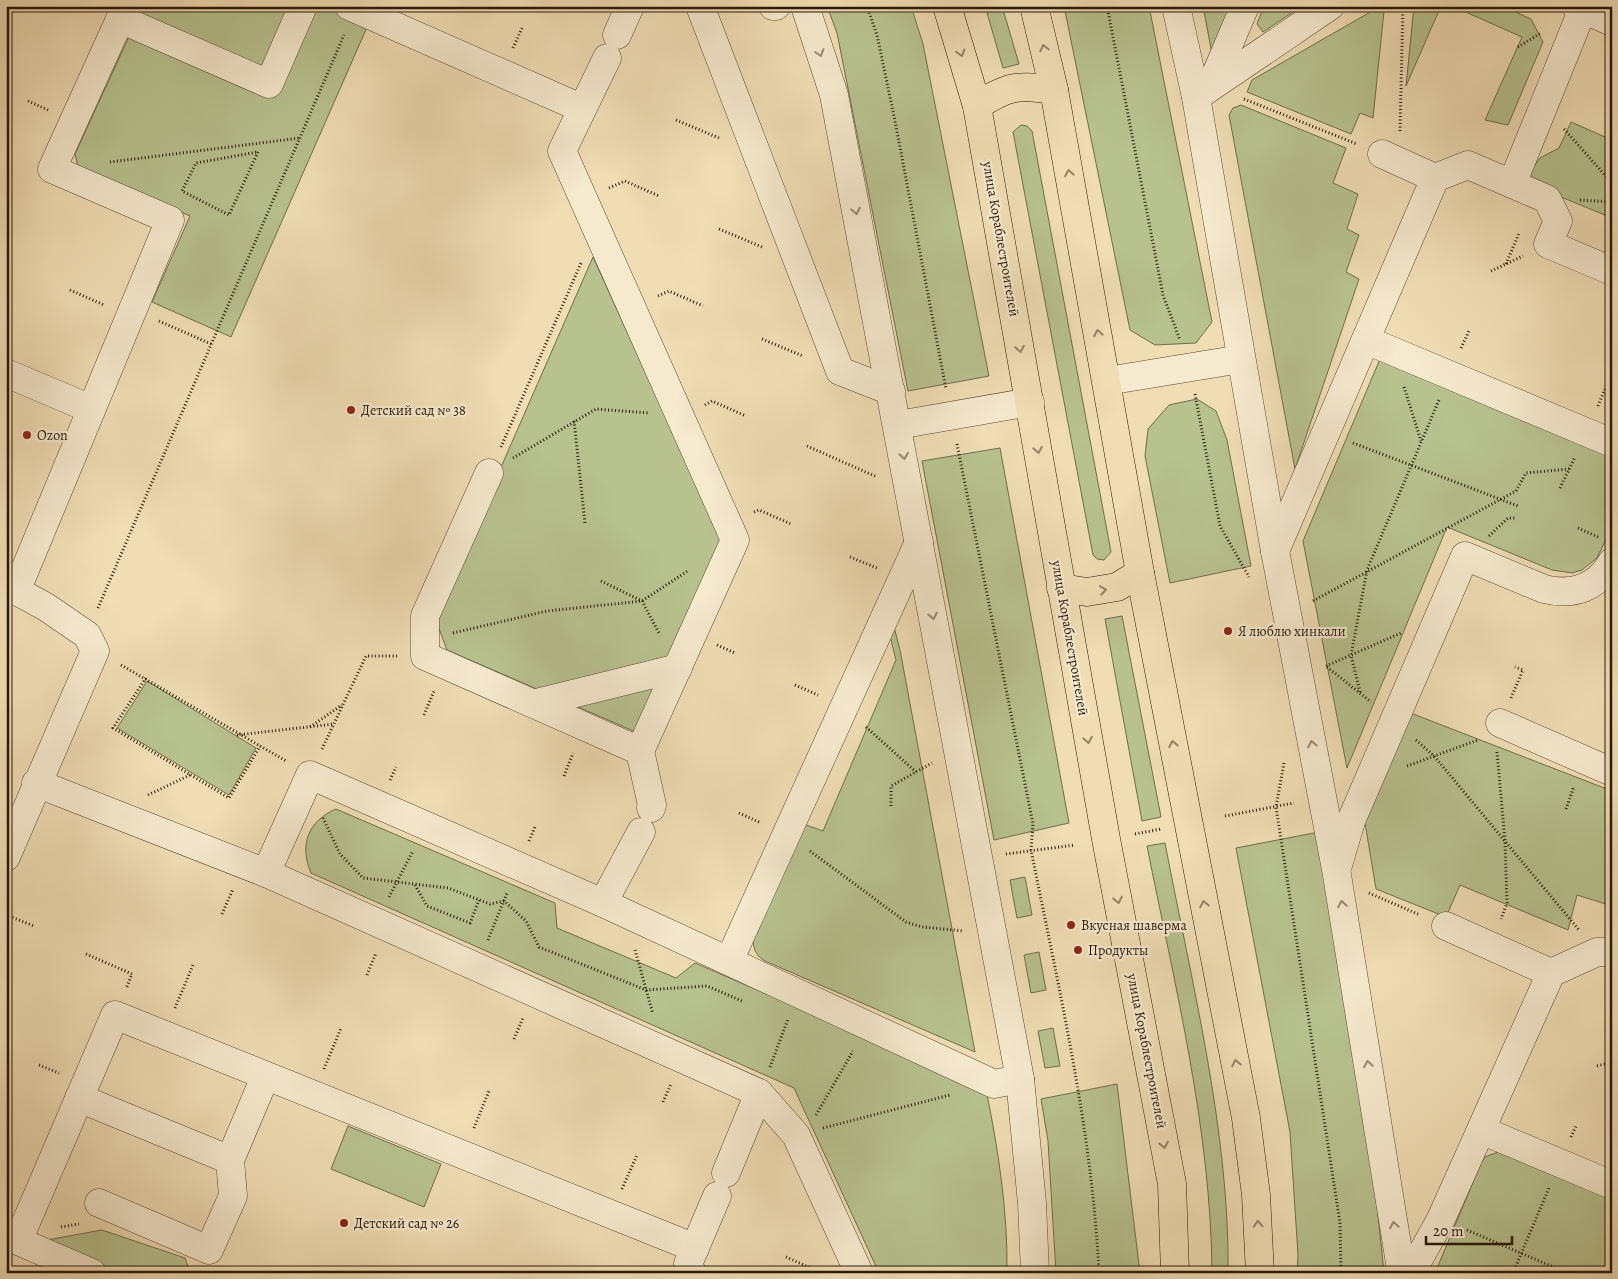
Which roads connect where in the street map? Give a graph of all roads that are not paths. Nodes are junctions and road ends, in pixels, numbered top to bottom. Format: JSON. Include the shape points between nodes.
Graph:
{"nodes":[{"id":1,"x":303,"y":6,"type":"edge"},
{"id":2,"x":630,"y":6,"type":"edge"},
{"id":3,"x":700,"y":6,"type":"edge"},
{"id":4,"x":805,"y":6,"type":"edge"},
{"id":5,"x":948,"y":6,"type":"edge"},
{"id":6,"x":1034,"y":6,"type":"edge"},
{"id":7,"x":1176,"y":6,"type":"edge"},
{"id":8,"x":1245,"y":6,"type":"edge"},
{"id":9,"x":1330,"y":6,"type":"edge"},
{"id":10,"x":1581,"y":7,"type":"edge"},
{"id":11,"x":353,"y":8,"type":"edge"},
{"id":12,"x":123,"y":13,"type":"edge"},
{"id":13,"x":1612,"y":22,"type":"edge"},
{"id":14,"x":1054,"y":90,"type":"junction"},
{"id":15,"x":1204,"y":92,"type":"junction"},
{"id":16,"x":977,"y":106,"type":"junction"},
{"id":17,"x":581,"y":108,"type":"junction"},
{"id":18,"x":1391,"y":157,"type":"road end"},
{"id":19,"x":1435,"y":178,"type":"junction"},
{"id":20,"x":1512,"y":184,"type":"junction"},
{"id":21,"x":1612,"y":271,"type":"edge"},
{"id":22,"x":1366,"y":340,"type":"junction"},
{"id":23,"x":1241,"y":359,"type":"junction"},
{"id":24,"x":6,"y":373,"type":"edge"},
{"id":25,"x":1107,"y":381,"type":"junction"},
{"id":26,"x":891,"y":391,"type":"junction"},
{"id":27,"x":1030,"y":402,"type":"junction"},
{"id":28,"x":84,"y":406,"type":"dead end"},
{"id":29,"x":898,"y":425,"type":"junction"},
{"id":30,"x":1612,"y":443,"type":"edge"},
{"id":31,"x":490,"y":473,"type":"road end"},
{"id":32,"x":919,"y":542,"type":"junction"},
{"id":33,"x":1275,"y":551,"type":"junction"},
{"id":34,"x":1608,"y":551,"type":"edge"},
{"id":35,"x":1140,"y":572,"type":"junction"},
{"id":36,"x":12,"y":587,"type":"edge"},
{"id":37,"x":1061,"y":588,"type":"junction"},
{"id":38,"x":678,"y":668,"type":"junction"},
{"id":39,"x":536,"y":703,"type":"junction"},
{"id":40,"x":1501,"y":721,"type":"road end"},
{"id":41,"x":640,"y":751,"type":"junction"},
{"id":42,"x":1612,"y":772,"type":"edge"},
{"id":43,"x":36,"y":783,"type":"junction"},
{"id":44,"x":6,"y":857,"type":"edge"},
{"id":45,"x":1336,"y":870,"type":"junction"},
{"id":46,"x":266,"y":873,"type":"junction"},
{"id":47,"x":614,"y":908,"type":"junction"},
{"id":48,"x":1446,"y":926,"type":"road end"},
{"id":49,"x":1604,"y":952,"type":"edge"},
{"id":50,"x":729,"y":961,"type":"junction"},
{"id":51,"x":1551,"y":973,"type":"junction"},
{"id":52,"x":265,"y":1077,"type":"junction"},
{"id":53,"x":1020,"y":1079,"type":"junction"},
{"id":54,"x":759,"y":1093,"type":"junction"},
{"id":55,"x":79,"y":1098,"type":"junction"},
{"id":56,"x":1481,"y":1130,"type":"junction"},
{"id":57,"x":230,"y":1160,"type":"junction"},
{"id":58,"x":1612,"y":1185,"type":"edge"},
{"id":59,"x":99,"y":1203,"type":"dead end"},
{"id":60,"x":693,"y":1260,"type":"edge"},
{"id":61,"x":92,"y":1273,"type":"edge"},
{"id":62,"x":859,"y":1273,"type":"edge"},
{"id":63,"x":1035,"y":1273,"type":"edge"},
{"id":64,"x":1175,"y":1273,"type":"edge"},
{"id":65,"x":1260,"y":1273,"type":"edge"},
{"id":66,"x":1399,"y":1273,"type":"edge"},
{"id":67,"x":1410,"y":1273,"type":"edge"}],
"edges":[{"from":1,"to":12,"type":"street","via":[[269,84]]},
{"from":2,"to":17,"type":"street"},
{"from":3,"to":26,"type":"street","via":[[840,371]]},
{"from":4,"to":26,"type":"street","one_way":true,"via":[[834,95]]},
{"from":5,"to":16,"type":"main road","name":"улица Кораблестроителей","one_way":true},
{"from":14,"to":6,"type":"main road","one_way":true},
{"from":7,"to":15,"type":"street"},
{"from":8,"to":15,"type":"street"},
{"from":9,"to":15,"type":"street"},
{"from":10,"to":13,"type":"street"},
{"from":10,"to":20,"type":"street"},
{"from":11,"to":17,"type":"street"},
{"from":12,"to":36,"type":"street","via":[[52,169],[170,220]]},
{"from":14,"to":16,"type":"main road","via":[[1025,85],[998,92]]},
{"from":25,"to":14,"type":"main road","one_way":true},
{"from":15,"to":23,"type":"street"},
{"from":16,"to":27,"type":"main road","name":"улица Кораблестроителей","one_way":true},
{"from":17,"to":38,"type":"street","via":[[562,151],[736,540]]},
{"from":18,"to":19,"type":"street"},
{"from":19,"to":20,"type":"street","via":[[1468,165]]},
{"from":19,"to":22,"type":"street"},
{"from":20,"to":21,"type":"street","via":[[1546,199],[1558,221],[1548,244]]},
{"from":22,"to":30,"type":"street"},
{"from":22,"to":33,"type":"street"},
{"from":23,"to":25,"type":"street"},
{"from":23,"to":33,"type":"street"},
{"from":24,"to":28,"type":"street"},
{"from":25,"to":35,"type":"main road"},
{"from":26,"to":29,"type":"street"},
{"from":27,"to":29,"type":"street"},
{"from":27,"to":37,"type":"main road","name":"улица Кораблестроителей","one_way":true},
{"from":29,"to":32,"type":"street","one_way":true},
{"from":31,"to":39,"type":"street","via":[[425,616],[425,648]]},
{"from":32,"to":50,"type":"street"},
{"from":32,"to":53,"type":"street","one_way":true},
{"from":45,"to":33,"type":"street","one_way":true},
{"from":34,"to":45,"type":"street","via":[[1606,573],[1584,589],[1571,592],[1558,592],[1465,556],[1351,821]]},
{"from":37,"to":35,"type":"main road","one_way":true,"via":[[1088,592],[1117,588]]},
{"from":65,"to":35,"type":"main road","one_way":true,"via":[[1256,1195],[1246,1118]]},
{"from":36,"to":43,"type":"street","via":[[91,643]]},
{"from":37,"to":64,"type":"main road","name":"улица Кораблестроителей","one_way":true,"via":[[1172,1184]]},
{"from":38,"to":39,"type":"street"},
{"from":38,"to":41,"type":"street"},
{"from":39,"to":41,"type":"street"},
{"from":40,"to":42,"type":"street"},
{"from":41,"to":47,"type":"street","via":[[652,805]]},
{"from":43,"to":44,"type":"street"},
{"from":43,"to":46,"type":"street"},
{"from":66,"to":45,"type":"street","one_way":true,"via":[[1400,1263]]},
{"from":46,"to":47,"type":"street","via":[[310,775]]},
{"from":46,"to":54,"type":"street"},
{"from":47,"to":50,"type":"street"},
{"from":48,"to":51,"type":"street"},
{"from":49,"to":51,"type":"street"},
{"from":50,"to":53,"type":"street","via":[[994,1084]]},
{"from":51,"to":56,"type":"street"},
{"from":52,"to":55,"type":"street","via":[[115,1015]]},
{"from":52,"to":57,"type":"street"},
{"from":52,"to":60,"type":"street","via":[[611,1215]]},
{"from":53,"to":63,"type":"street"},
{"from":54,"to":60,"type":"street"},
{"from":54,"to":62,"type":"street","via":[[801,1134]]},
{"from":55,"to":57,"type":"street"},
{"from":55,"to":61,"type":"street","via":[[18,1241]]},
{"from":56,"to":58,"type":"street"},
{"from":56,"to":67,"type":"street","via":[[1441,1219]]},
{"from":57,"to":59,"type":"street","via":[[232,1196],[209,1250]]}]}
